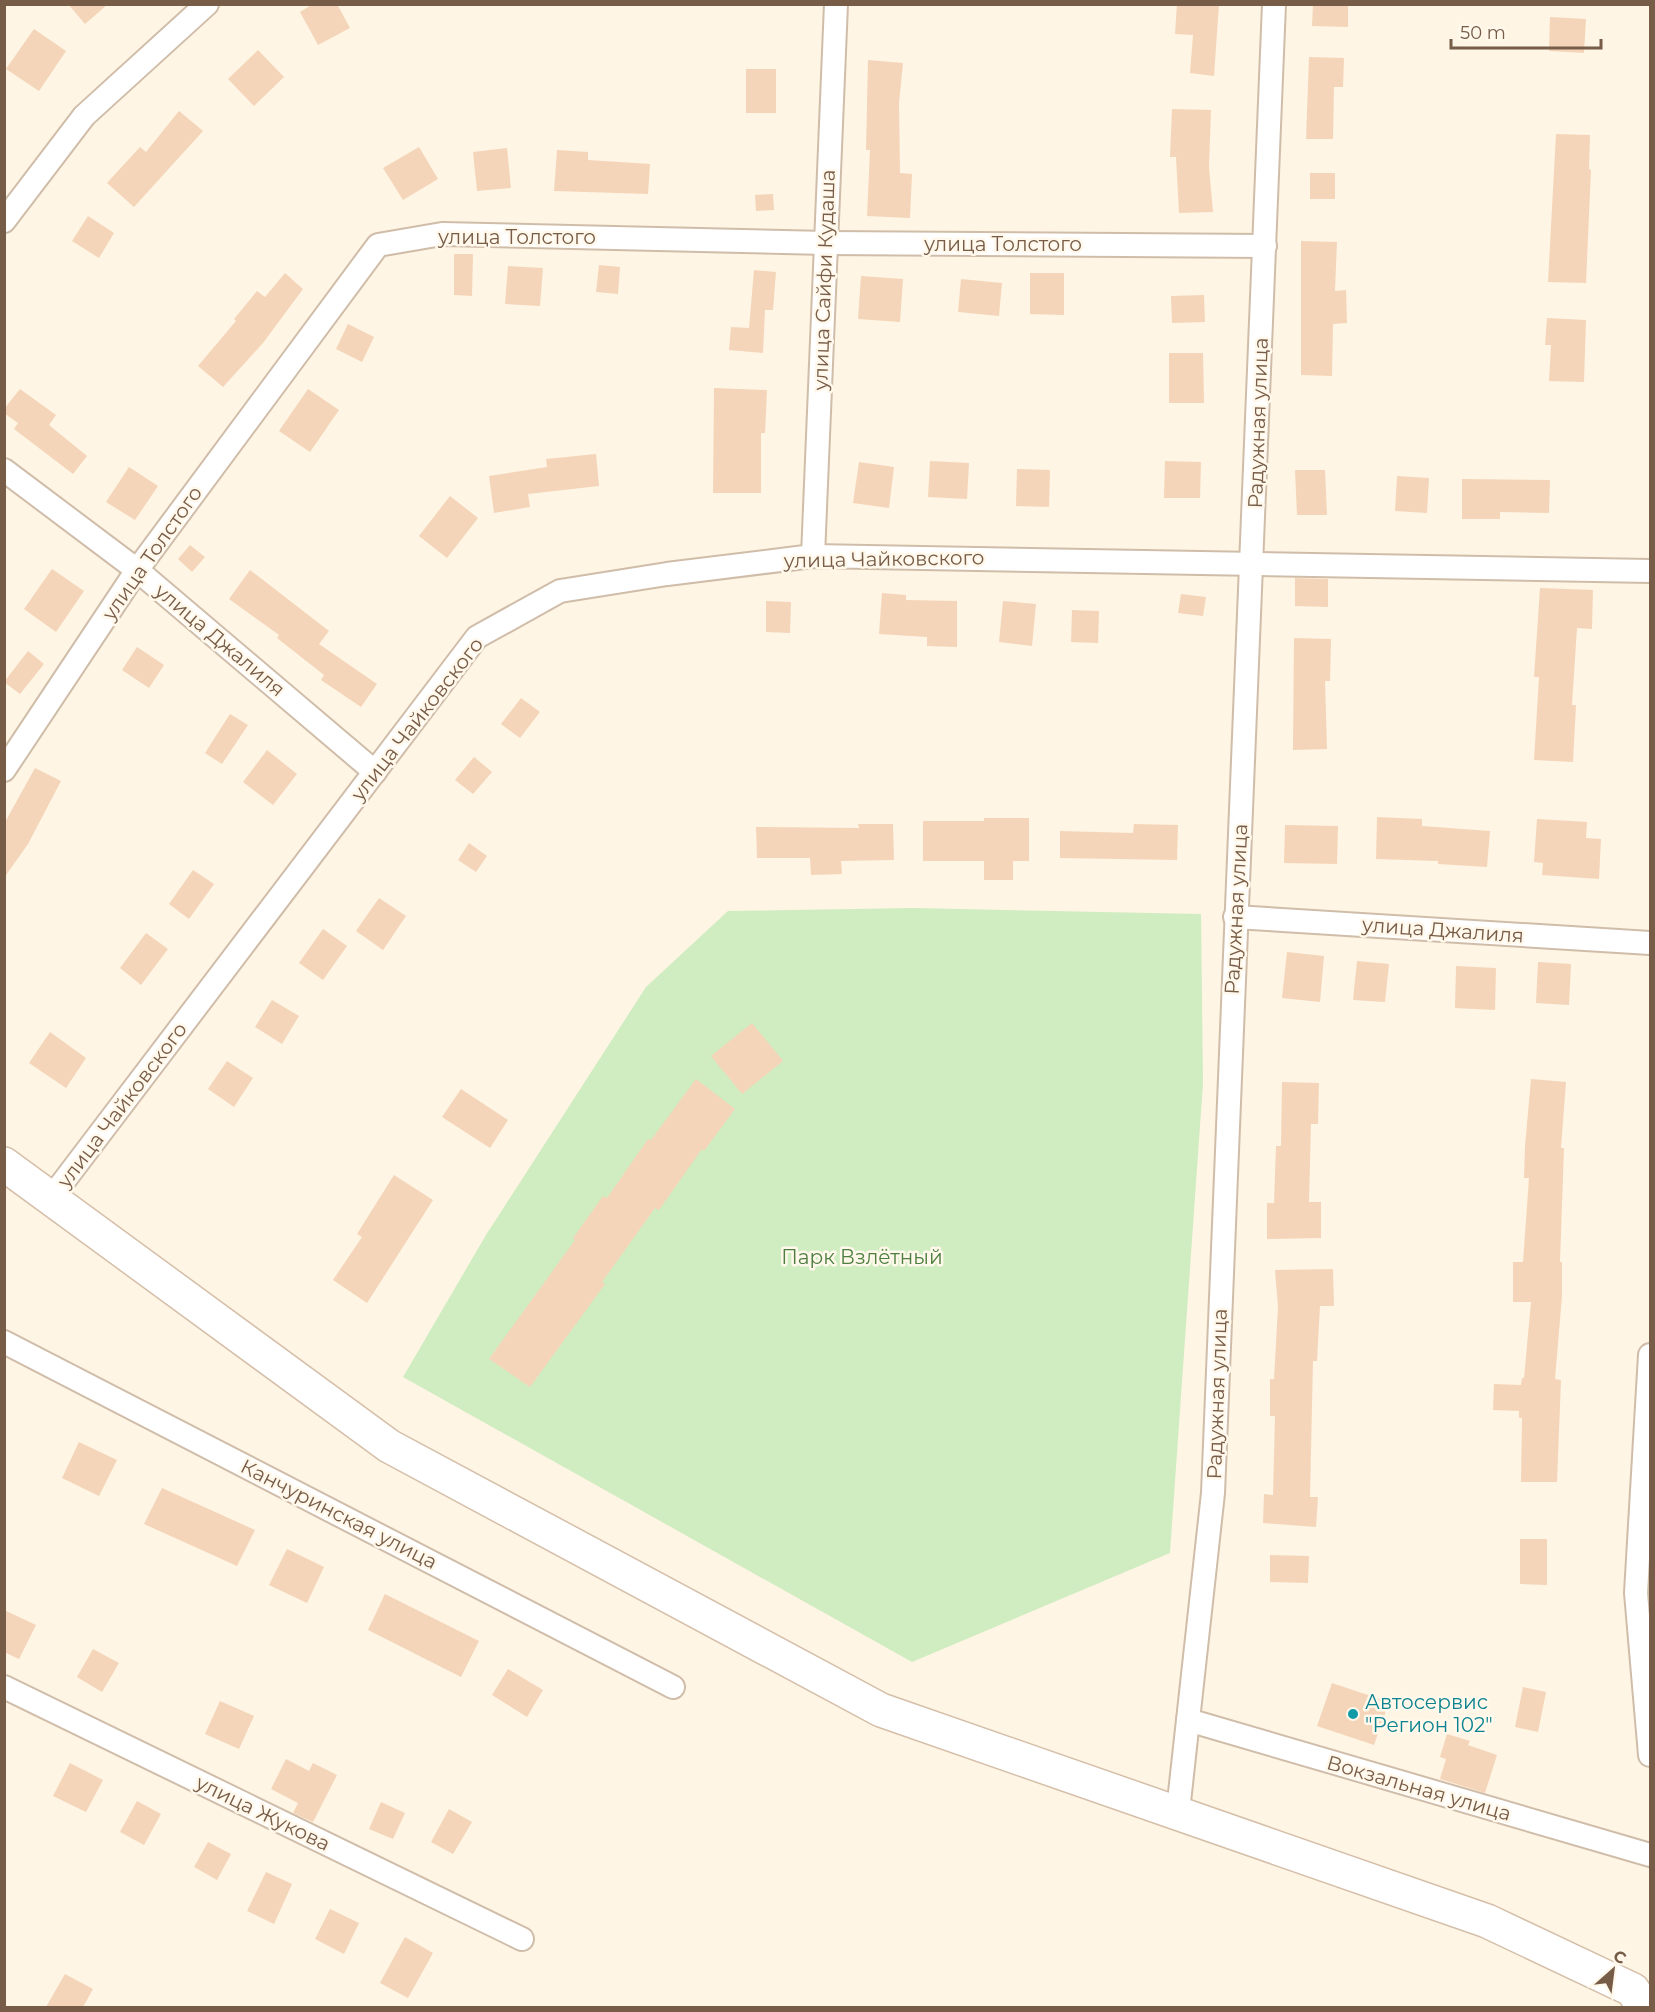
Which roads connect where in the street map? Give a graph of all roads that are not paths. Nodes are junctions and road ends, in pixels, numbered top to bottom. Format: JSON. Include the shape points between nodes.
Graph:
{"nodes":[{"id":1,"x":207,"y":4,"type":"edge"},
{"id":2,"x":836,"y":4,"type":"edge"},
{"id":3,"x":1274,"y":4,"type":"edge"},
{"id":4,"x":4,"y":221,"type":"edge"},
{"id":5,"x":826,"y":243,"type":"junction"},
{"id":6,"x":1265,"y":246,"type":"junction"},
{"id":7,"x":4,"y":470,"type":"edge"},
{"id":8,"x":813,"y":556,"type":"junction"},
{"id":9,"x":1253,"y":563,"type":"junction"},
{"id":10,"x":137,"y":570,"type":"junction"},
{"id":11,"x":1650,"y":571,"type":"edge"},
{"id":12,"x":4,"y":770,"type":"edge"},
{"id":13,"x":375,"y":772,"type":"junction"},
{"id":14,"x":1235,"y":917,"type":"junction"},
{"id":15,"x":1650,"y":943,"type":"edge"},
{"id":16,"x":4,"y":1164,"type":"edge"},
{"id":17,"x":51,"y":1198,"type":"junction"},
{"id":18,"x":4,"y":1342,"type":"edge"},
{"id":19,"x":1650,"y":1355,"type":"edge"},
{"id":20,"x":4,"y":1687,"type":"edge"},
{"id":21,"x":673,"y":1687,"type":"dead end"},
{"id":22,"x":1188,"y":1720,"type":"junction"},
{"id":23,"x":1650,"y":1755,"type":"edge"},
{"id":24,"x":1178,"y":1811,"type":"junction"},
{"id":25,"x":1650,"y":1855,"type":"edge"},
{"id":26,"x":522,"y":1939,"type":"dead end"},
{"id":27,"x":1643,"y":2007,"type":"edge"}],
"edges":[{"from":1,"to":4,"type":"street","via":[[84,116]]},
{"from":2,"to":5,"type":"street","name":"улица Сайфи Кудаша"},
{"from":3,"to":6,"type":"street","name":"Радужная улица"},
{"from":5,"to":6,"type":"street","name":"улица Толстого"},
{"from":5,"to":8,"type":"street","name":"улица Сайфи Кудаша"},
{"from":5,"to":10,"type":"street","name":"улица Толстого","via":[[442,234],[378,245]]},
{"from":6,"to":9,"type":"street","name":"Радужная улица"},
{"from":7,"to":10,"type":"street","name":"улица Джалиля"},
{"from":8,"to":9,"type":"street","name":"улица Чайковского"},
{"from":8,"to":13,"type":"street","name":"улица Чайковского","via":[[560,591],[477,637]]},
{"from":9,"to":11,"type":"street","name":"улица Чайковского"},
{"from":9,"to":14,"type":"street","name":"Радужная улица"},
{"from":10,"to":12,"type":"street","name":"улица Толстого"},
{"from":10,"to":13,"type":"street","name":"улица Джалиля"},
{"from":13,"to":17,"type":"street","name":"улица Чайковского"},
{"from":14,"to":15,"type":"street","name":"улица Джалиля"},
{"from":14,"to":22,"type":"street","name":"Радужная улица","via":[[1213,1493]]},
{"from":16,"to":17,"type":"main road"},
{"from":17,"to":24,"type":"main road","via":[[389,1446],[881,1710]]},
{"from":18,"to":21,"type":"street","name":"Канчуринская улица"},
{"from":19,"to":23,"type":"street","via":[[1636,1593]]},
{"from":20,"to":26,"type":"street","name":"улица Жукова"},
{"from":22,"to":24,"type":"street","name":"Радужная улица"},
{"from":22,"to":25,"type":"street","name":"Вокзальная улица"},
{"from":24,"to":27,"type":"main road","via":[[1487,1921],[1633,1990]]}]}
